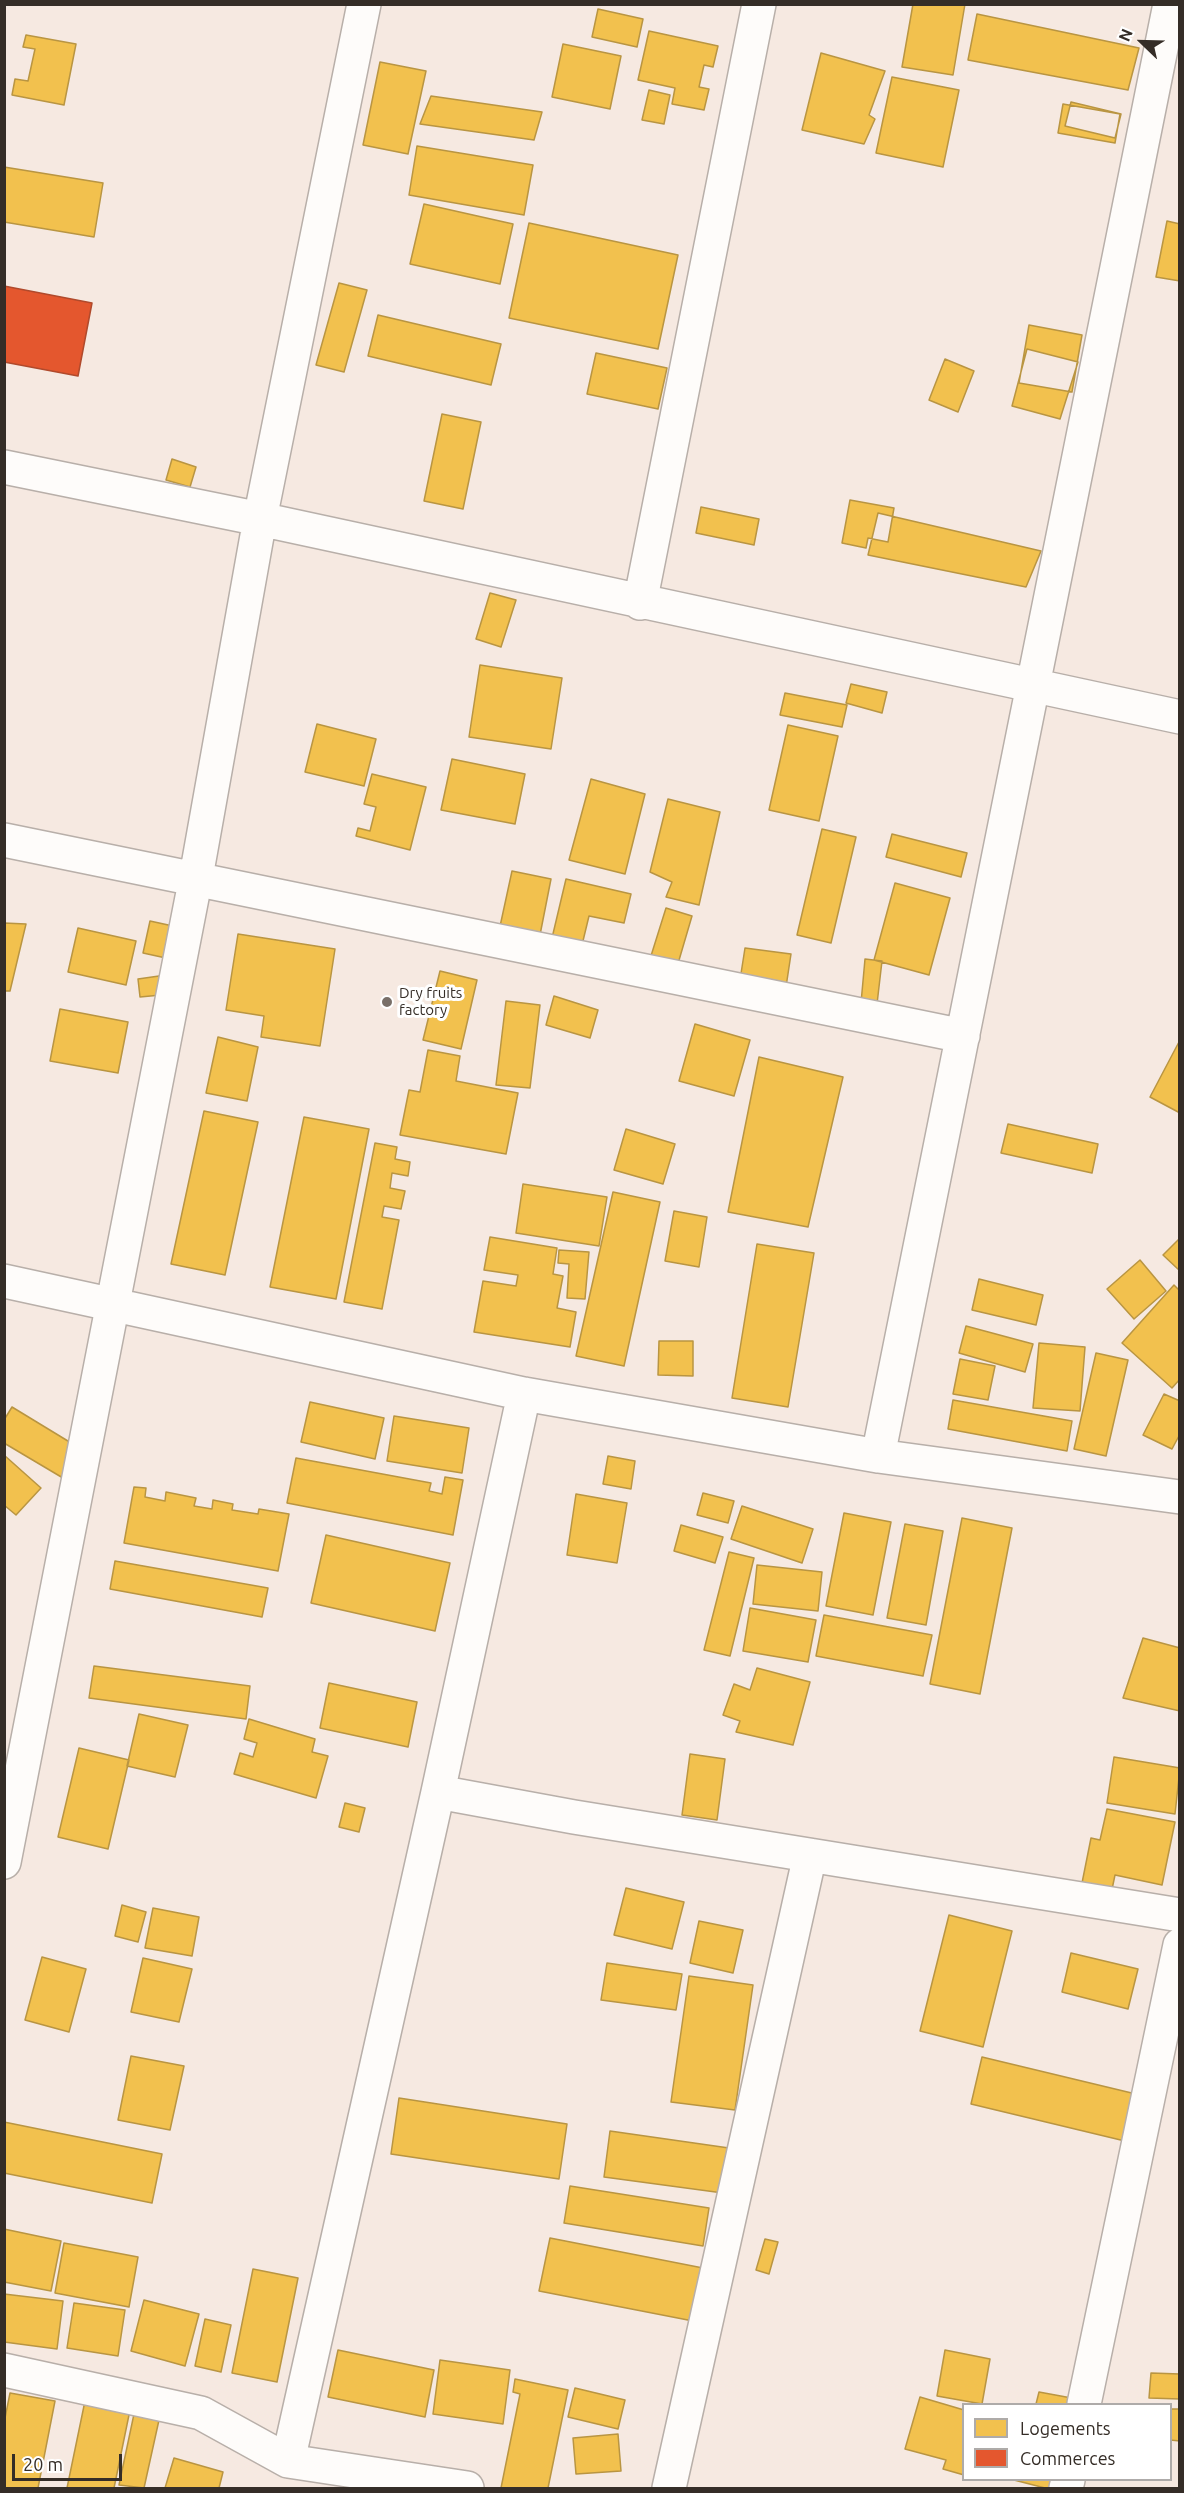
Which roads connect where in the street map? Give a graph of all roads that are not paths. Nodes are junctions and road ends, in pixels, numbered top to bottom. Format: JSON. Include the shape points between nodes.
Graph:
{"nodes":[{"id":1,"x":364,"y":4,"type":"edge"},
{"id":2,"x":759,"y":4,"type":"edge"},
{"id":3,"x":1170,"y":4,"type":"edge"},
{"id":4,"x":4,"y":467,"type":"edge"},
{"id":5,"x":260,"y":519,"type":"junction"},
{"id":6,"x":640,"y":603,"type":"junction"},
{"id":7,"x":1029,"y":685,"type":"junction"},
{"id":8,"x":1179,"y":717,"type":"edge"},
{"id":9,"x":4,"y":840,"type":"edge"},
{"id":10,"x":196,"y":877,"type":"junction"},
{"id":11,"x":963,"y":1035,"type":"junction"},
{"id":12,"x":4,"y":1281,"type":"edge"},
{"id":13,"x":113,"y":1304,"type":"junction"},
{"id":14,"x":524,"y":1394,"type":"junction"},
{"id":15,"x":878,"y":1456,"type":"junction"},
{"id":16,"x":1179,"y":1497,"type":"edge"},
{"id":17,"x":438,"y":1792,"type":"junction"},
{"id":18,"x":810,"y":1855,"type":"junction"},
{"id":19,"x":4,"y":1862,"type":"edge"},
{"id":20,"x":1179,"y":1915,"type":"edge"},
{"id":21,"x":1179,"y":1945,"type":"edge"},
{"id":22,"x":4,"y":2370,"type":"edge"},
{"id":23,"x":1083,"y":2403,"type":"edge"},
{"id":24,"x":288,"y":2461,"type":"junction"},
{"id":25,"x":467,"y":2488,"type":"edge"},
{"id":26,"x":669,"y":2488,"type":"edge"}],
"edges":[{"from":1,"to":5,"type":"street"},
{"from":2,"to":6,"type":"street"},
{"from":3,"to":7,"type":"street"},
{"from":4,"to":5,"type":"street"},
{"from":5,"to":6,"type":"street"},
{"from":5,"to":10,"type":"street"},
{"from":6,"to":7,"type":"street"},
{"from":7,"to":8,"type":"street"},
{"from":7,"to":11,"type":"street"},
{"from":9,"to":10,"type":"street"},
{"from":10,"to":11,"type":"street"},
{"from":10,"to":13,"type":"street"},
{"from":11,"to":15,"type":"street"},
{"from":12,"to":13,"type":"street"},
{"from":13,"to":14,"type":"street"},
{"from":13,"to":19,"type":"street"},
{"from":14,"to":15,"type":"street"},
{"from":14,"to":17,"type":"street"},
{"from":15,"to":16,"type":"street"},
{"from":17,"to":18,"type":"street"},
{"from":17,"to":24,"type":"street"},
{"from":18,"to":20,"type":"street"},
{"from":18,"to":26,"type":"street"},
{"from":21,"to":23,"type":"street"},
{"from":22,"to":24,"type":"street","via":[[201,2413]]},
{"from":24,"to":25,"type":"street"}]}
